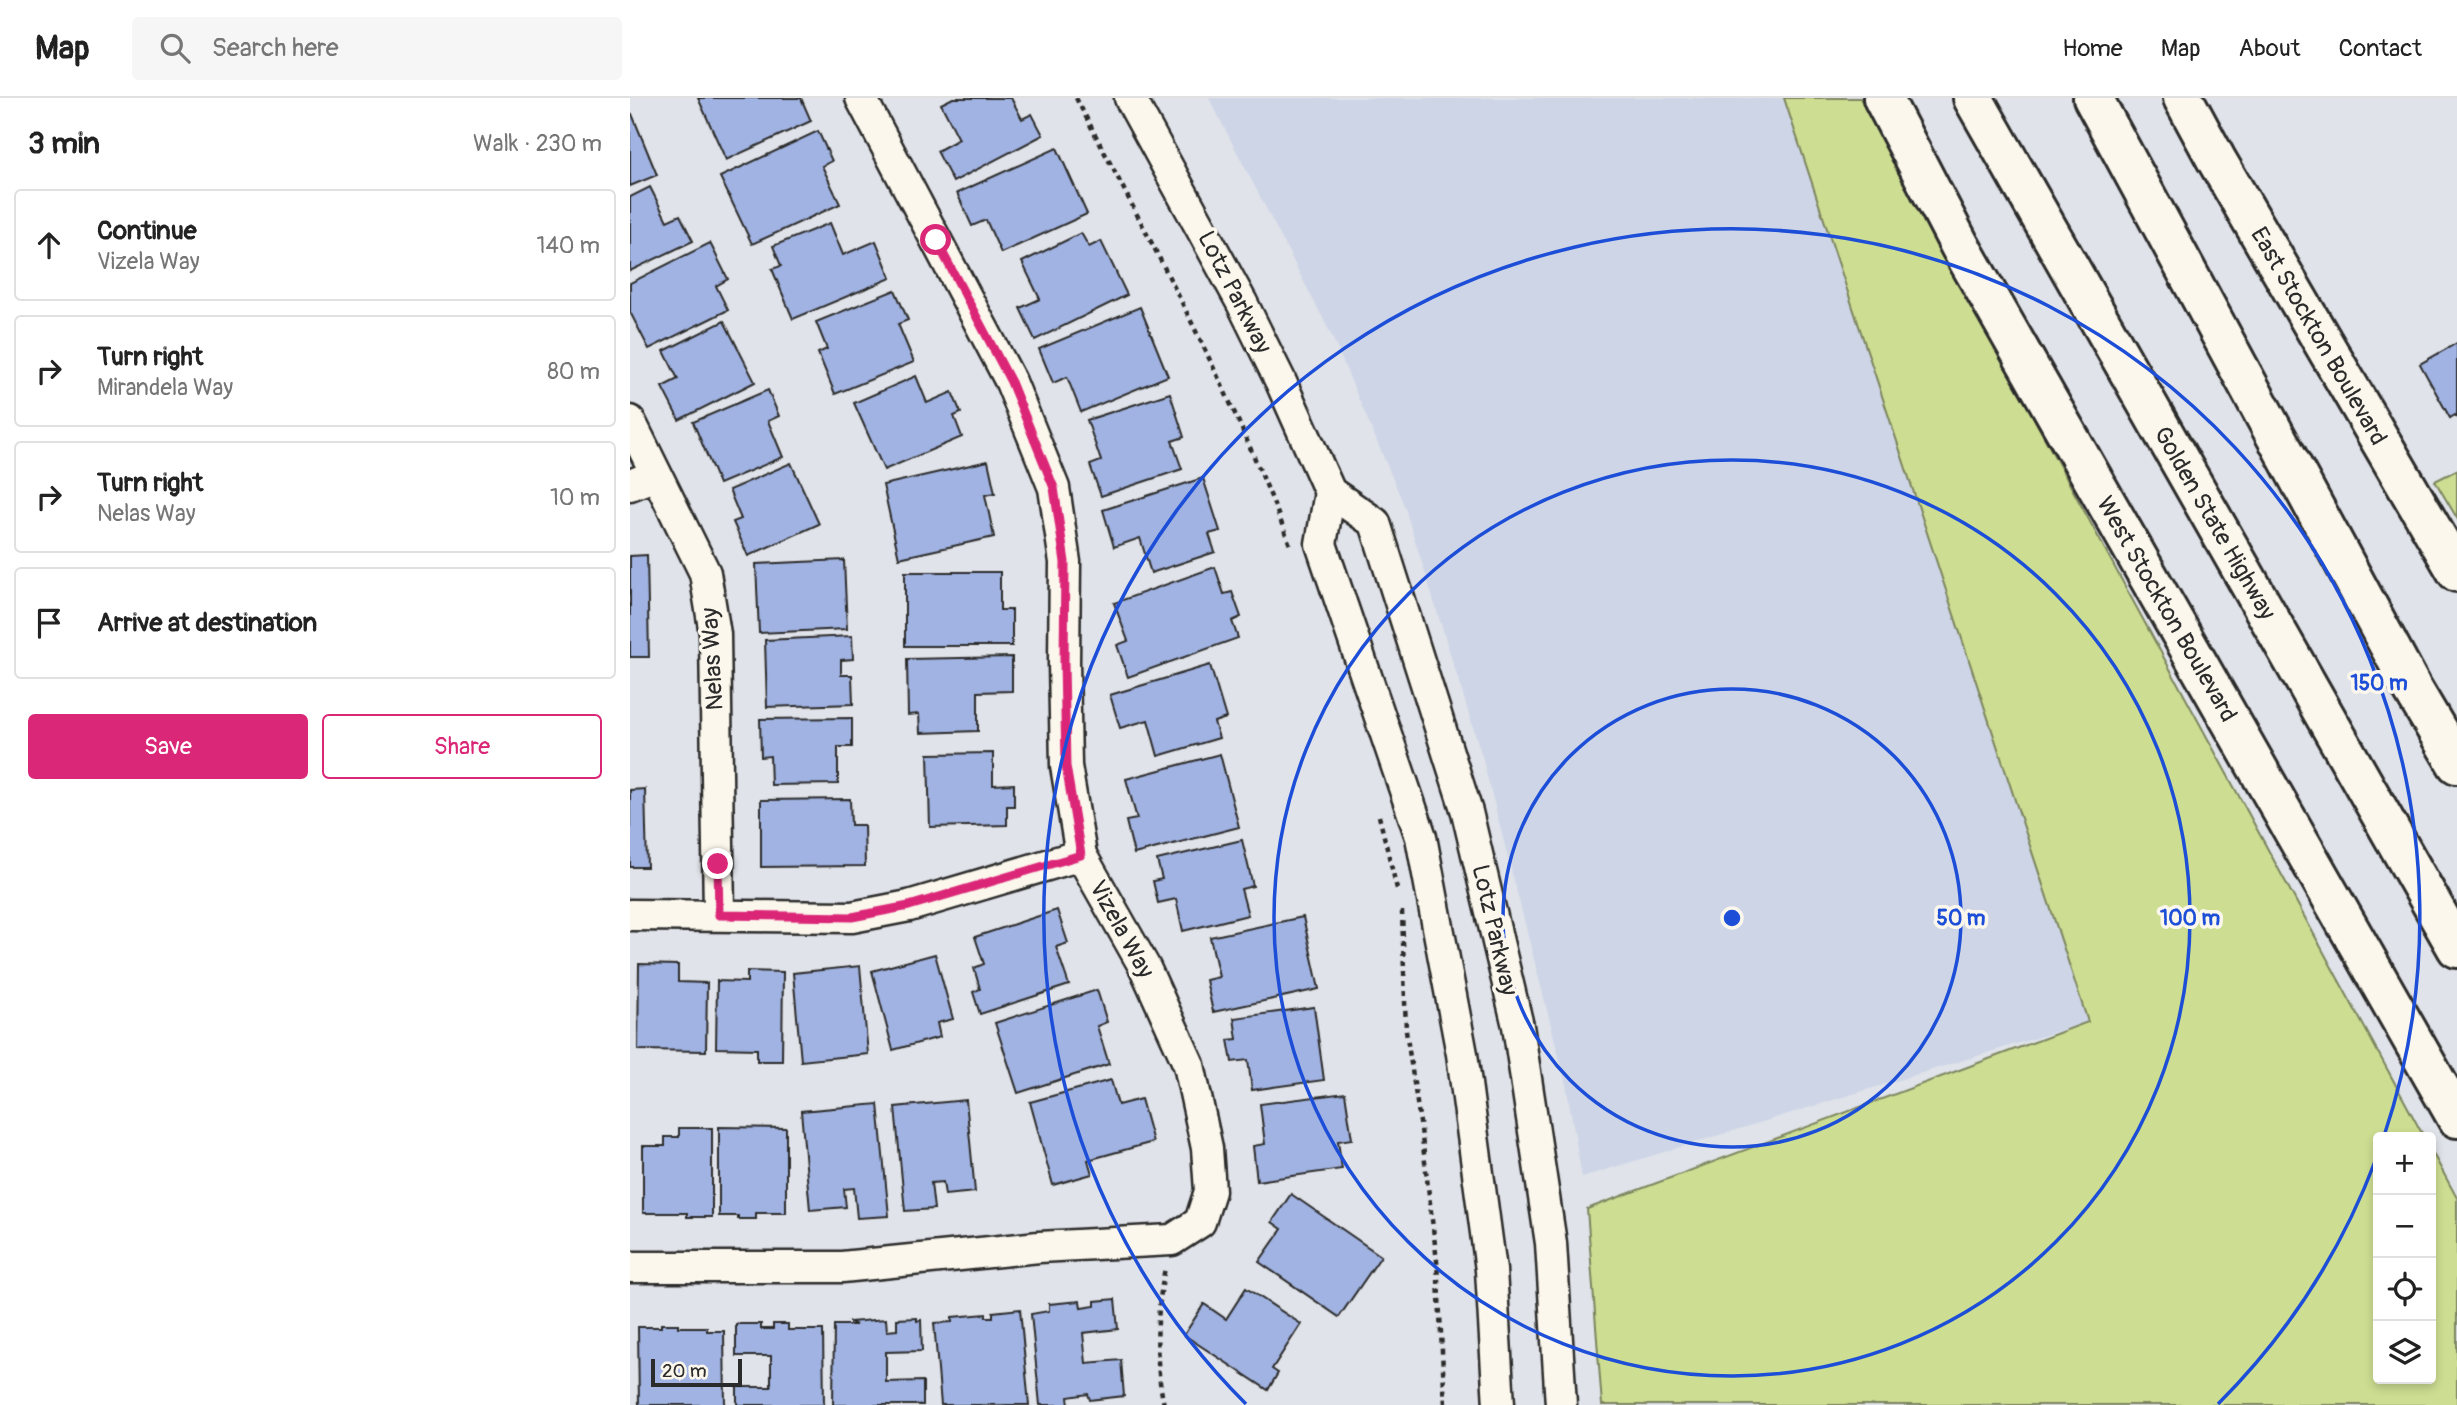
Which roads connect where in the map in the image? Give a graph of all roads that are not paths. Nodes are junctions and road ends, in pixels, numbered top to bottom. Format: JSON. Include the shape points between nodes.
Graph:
{"nodes":[{"id":1,"x":862,"y":98,"type":"edge"},
{"id":2,"x":1130,"y":98,"type":"edge"},
{"id":3,"x":1883,"y":98,"type":"edge"},
{"id":4,"x":1973,"y":98,"type":"edge"},
{"id":5,"x":2093,"y":98,"type":"edge"},
{"id":6,"x":2183,"y":98,"type":"edge"},
{"id":7,"x":630,"y":421,"type":"edge"},
{"id":8,"x":643,"y":480,"type":"edge"},
{"id":9,"x":1330,"y":492,"type":"junction"},
{"id":10,"x":2457,"y":572,"type":"edge"},
{"id":11,"x":2457,"y":764,"type":"edge"},
{"id":12,"x":1081,"y":855,"type":"junction"},
{"id":13,"x":630,"y":915,"type":"edge"},
{"id":14,"x":719,"y":915,"type":"junction"},
{"id":15,"x":2457,"y":948,"type":"edge"},
{"id":16,"x":2457,"y":1118,"type":"edge"},
{"id":17,"x":630,"y":1267,"type":"edge"},
{"id":18,"x":1499,"y":1405,"type":"edge"},
{"id":19,"x":1561,"y":1405,"type":"edge"}],
"edges":[{"from":1,"to":12,"type":"street","name":"Vizela Way","via":[[1011,382],[1054,488],[1065,562],[1066,766]]},
{"from":2,"to":9,"type":"street","name":"Lotz Parkway","via":[[1248,314]]},
{"from":3,"to":16,"type":"main road","name":"West Stockton Boulevard","via":[[1960,246]]},
{"from":4,"to":15,"type":"main road","name":"Golden State Highway"},
{"from":5,"to":11,"type":"main road"},
{"from":6,"to":10,"type":"main road","name":"East Stockton Boulevard"},
{"from":7,"to":8,"type":"street","name":"Nelas Way"},
{"from":8,"to":14,"type":"street","name":"Nelas Way","via":[[705,573],[715,634]]},
{"from":9,"to":18,"type":"street","via":[[1321,544],[1421,837],[1462,1054],[1491,1270]]},
{"from":9,"to":19,"type":"street","name":"Lotz Parkway","via":[[1375,523],[1467,812],[1518,1026],[1551,1243]]},
{"from":12,"to":14,"type":"street","via":[[909,906],[852,917]]},
{"from":12,"to":17,"type":"street","name":"Vizela Way","via":[[1146,968],[1189,1065],[1207,1148],[1210,1191],[1200,1222],[1171,1240],[1039,1247],[842,1267]]},
{"from":13,"to":14,"type":"street"}]}
